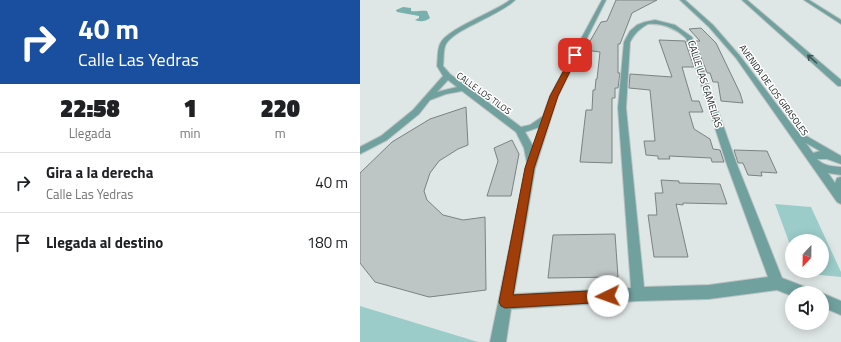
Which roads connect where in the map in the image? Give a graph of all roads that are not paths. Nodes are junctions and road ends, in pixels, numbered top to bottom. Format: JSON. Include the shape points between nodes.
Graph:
{"nodes":[{"id":1,"x":513,"y":0,"type":"edge"},
{"id":2,"x":604,"y":0,"type":"edge"},
{"id":3,"x":682,"y":0,"type":"edge"},
{"id":4,"x":744,"y":0,"type":"edge"},
{"id":5,"x":806,"y":0,"type":"edge"},
{"id":6,"x":841,"y":22,"type":"edge"},
{"id":7,"x":446,"y":76,"type":"junction"},
{"id":8,"x":841,"y":84,"type":"edge"},
{"id":9,"x":463,"y":88,"type":"junction"},
{"id":10,"x":428,"y":99,"type":"junction"},
{"id":11,"x":546,"y":118,"type":"junction"},
{"id":12,"x":789,"y":129,"type":"junction"},
{"id":13,"x":520,"y":130,"type":"junction"},
{"id":14,"x":360,"y":151,"type":"edge"},
{"id":15,"x":836,"y":158,"type":"edge"},
{"id":16,"x":814,"y":162,"type":"junction"},
{"id":17,"x":532,"y":163,"type":"junction"},
{"id":18,"x":841,"y":171,"type":"edge"},
{"id":19,"x":841,"y":181,"type":"edge"},
{"id":20,"x":839,"y":196,"type":"edge"},
{"id":21,"x":777,"y":283,"type":"junction"},
{"id":22,"x":785,"y":286,"type":"edge"},
{"id":23,"x":638,"y":294,"type":"junction"},
{"id":24,"x":505,"y":302,"type":"junction"},
{"id":25,"x":829,"y":303,"type":"edge"},
{"id":26,"x":841,"y":308,"type":"edge"},
{"id":27,"x":498,"y":342,"type":"edge"}],
"edges":[{"from":1,"to":7,"type":"street","name":"CALLE LOS TILOS","via":[[503,8],[454,33],[443,44],[440,66]]},
{"from":2,"to":11,"type":"street","via":[[554,96]]},
{"from":3,"to":12,"type":"street","name":"AVENIDA DE LOS GIRASOLES","via":[[711,26],[738,57]]},
{"from":8,"to":4,"type":"street","one_way":true},
{"from":5,"to":6,"type":"street"},
{"from":7,"to":9,"type":"street","name":"CALLE LOS TILOS"},
{"from":7,"to":10,"type":"street"},
{"from":9,"to":10,"type":"street"},
{"from":9,"to":13,"type":"street","name":"CALLE LOS TILOS"},
{"from":10,"to":14,"type":"street","via":[[384,138]]},
{"from":11,"to":13,"type":"street","via":[[533,127]]},
{"from":11,"to":17,"type":"street"},
{"from":12,"to":15,"type":"street"},
{"from":12,"to":16,"type":"street","name":"AVENIDA DE LOS GIRASOLES"},
{"from":13,"to":17,"type":"street","name":"CALLE LOS TILOS"},
{"from":15,"to":16,"type":"street","via":[[816,155],[813,156]]},
{"from":16,"to":18,"type":"street","via":[[825,169]]},
{"from":16,"to":20,"type":"street","name":"AVENIDA DE LOS GIRASOLES"},
{"from":17,"to":24,"type":"street"},
{"from":19,"to":20,"type":"street"},
{"from":21,"to":22,"type":"street"},
{"from":21,"to":23,"type":"street","via":[[709,292]]},
{"from":21,"to":23,"type":"street","name":"CALLE LAS CAMELIAS","via":[[730,162],[689,37],[677,27],[649,23],[635,28],[627,42],[622,108]]},
{"from":23,"to":24,"type":"street"},
{"from":24,"to":27,"type":"street"},
{"from":25,"to":26,"type":"street"}]}
